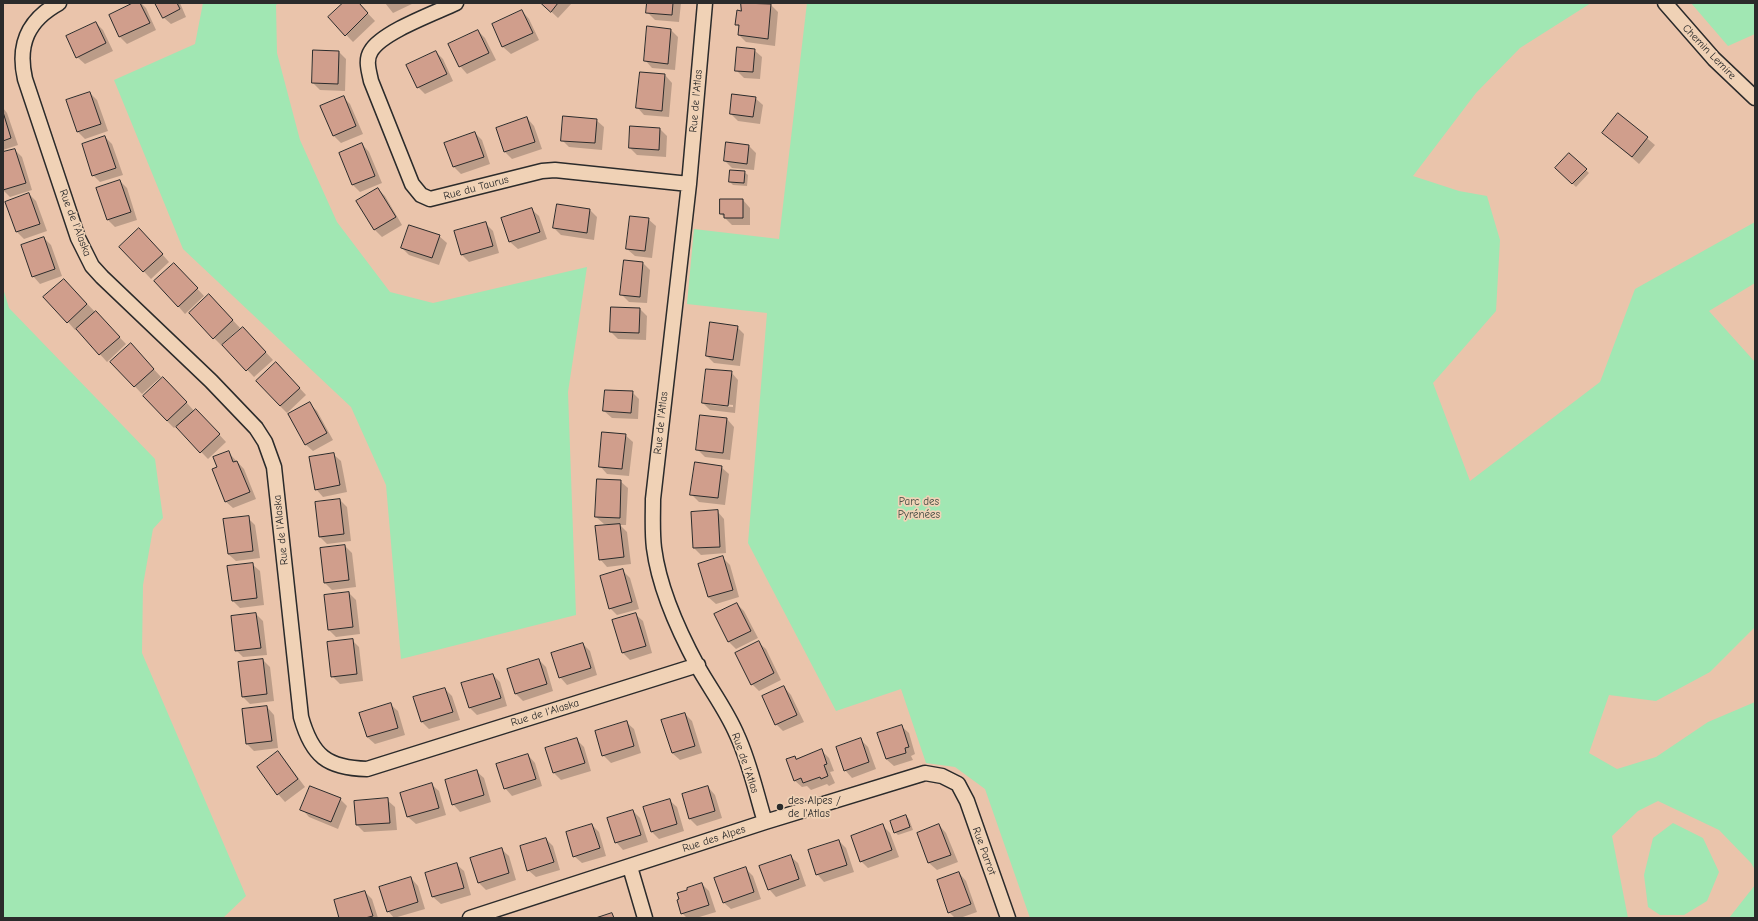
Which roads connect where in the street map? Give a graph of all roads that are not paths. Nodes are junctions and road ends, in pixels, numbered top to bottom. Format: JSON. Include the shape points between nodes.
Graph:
{"nodes":[{"id":1,"x":59,"y":3,"type":"edge"},
{"id":2,"x":456,"y":3,"type":"edge"},
{"id":3,"x":705,"y":3,"type":"edge"},
{"id":4,"x":1665,"y":3,"type":"edge"},
{"id":5,"x":1755,"y":98,"type":"edge"},
{"id":6,"x":689,"y":184,"type":"junction"},
{"id":7,"x":698,"y":666,"type":"junction"},
{"id":8,"x":958,"y":784,"type":"joint"},
{"id":9,"x":765,"y":822,"type":"junction"},
{"id":10,"x":630,"y":866,"type":"junction"},
{"id":11,"x":475,"y":917,"type":"edge"},
{"id":12,"x":645,"y":918,"type":"edge"},
{"id":13,"x":1008,"y":918,"type":"edge"}],
"edges":[{"from":1,"to":7,"type":"street","name":"Rue de l'Alaska","via":[[43,14],[30,29],[24,42],[22,67],[78,238],[92,266],[102,278],[211,381],[256,428],[265,442],[274,467],[301,717],[306,736],[317,751],[330,763],[348,768],[367,769]]},
{"from":2,"to":6,"type":"street","name":"Rue du Taurus","via":[[380,42],[370,52],[367,66],[412,184],[421,195],[430,199],[555,170]]},
{"from":3,"to":6,"type":"street","name":"Rue de l'Atlas"},
{"from":4,"to":5,"type":"street","name":"Chemin Lemire","via":[[1714,59]]},
{"from":6,"to":7,"type":"street","name":"Rue de l'Atlas","via":[[653,499],[653,524],[655,554],[667,599]]},
{"from":7,"to":9,"type":"street","name":"Rue de l'Atlas","via":[[737,734]]},
{"from":8,"to":9,"type":"street","name":"Rue des Alpes","via":[[942,776],[925,773]]},
{"from":8,"to":13,"type":"street","name":"Rue Parrot","via":[[967,801]]},
{"from":9,"to":10,"type":"street","name":"Rue des Alpes"},
{"from":10,"to":11,"type":"street","name":"Rue des Alpes"},
{"from":10,"to":12,"type":"street"}]}
